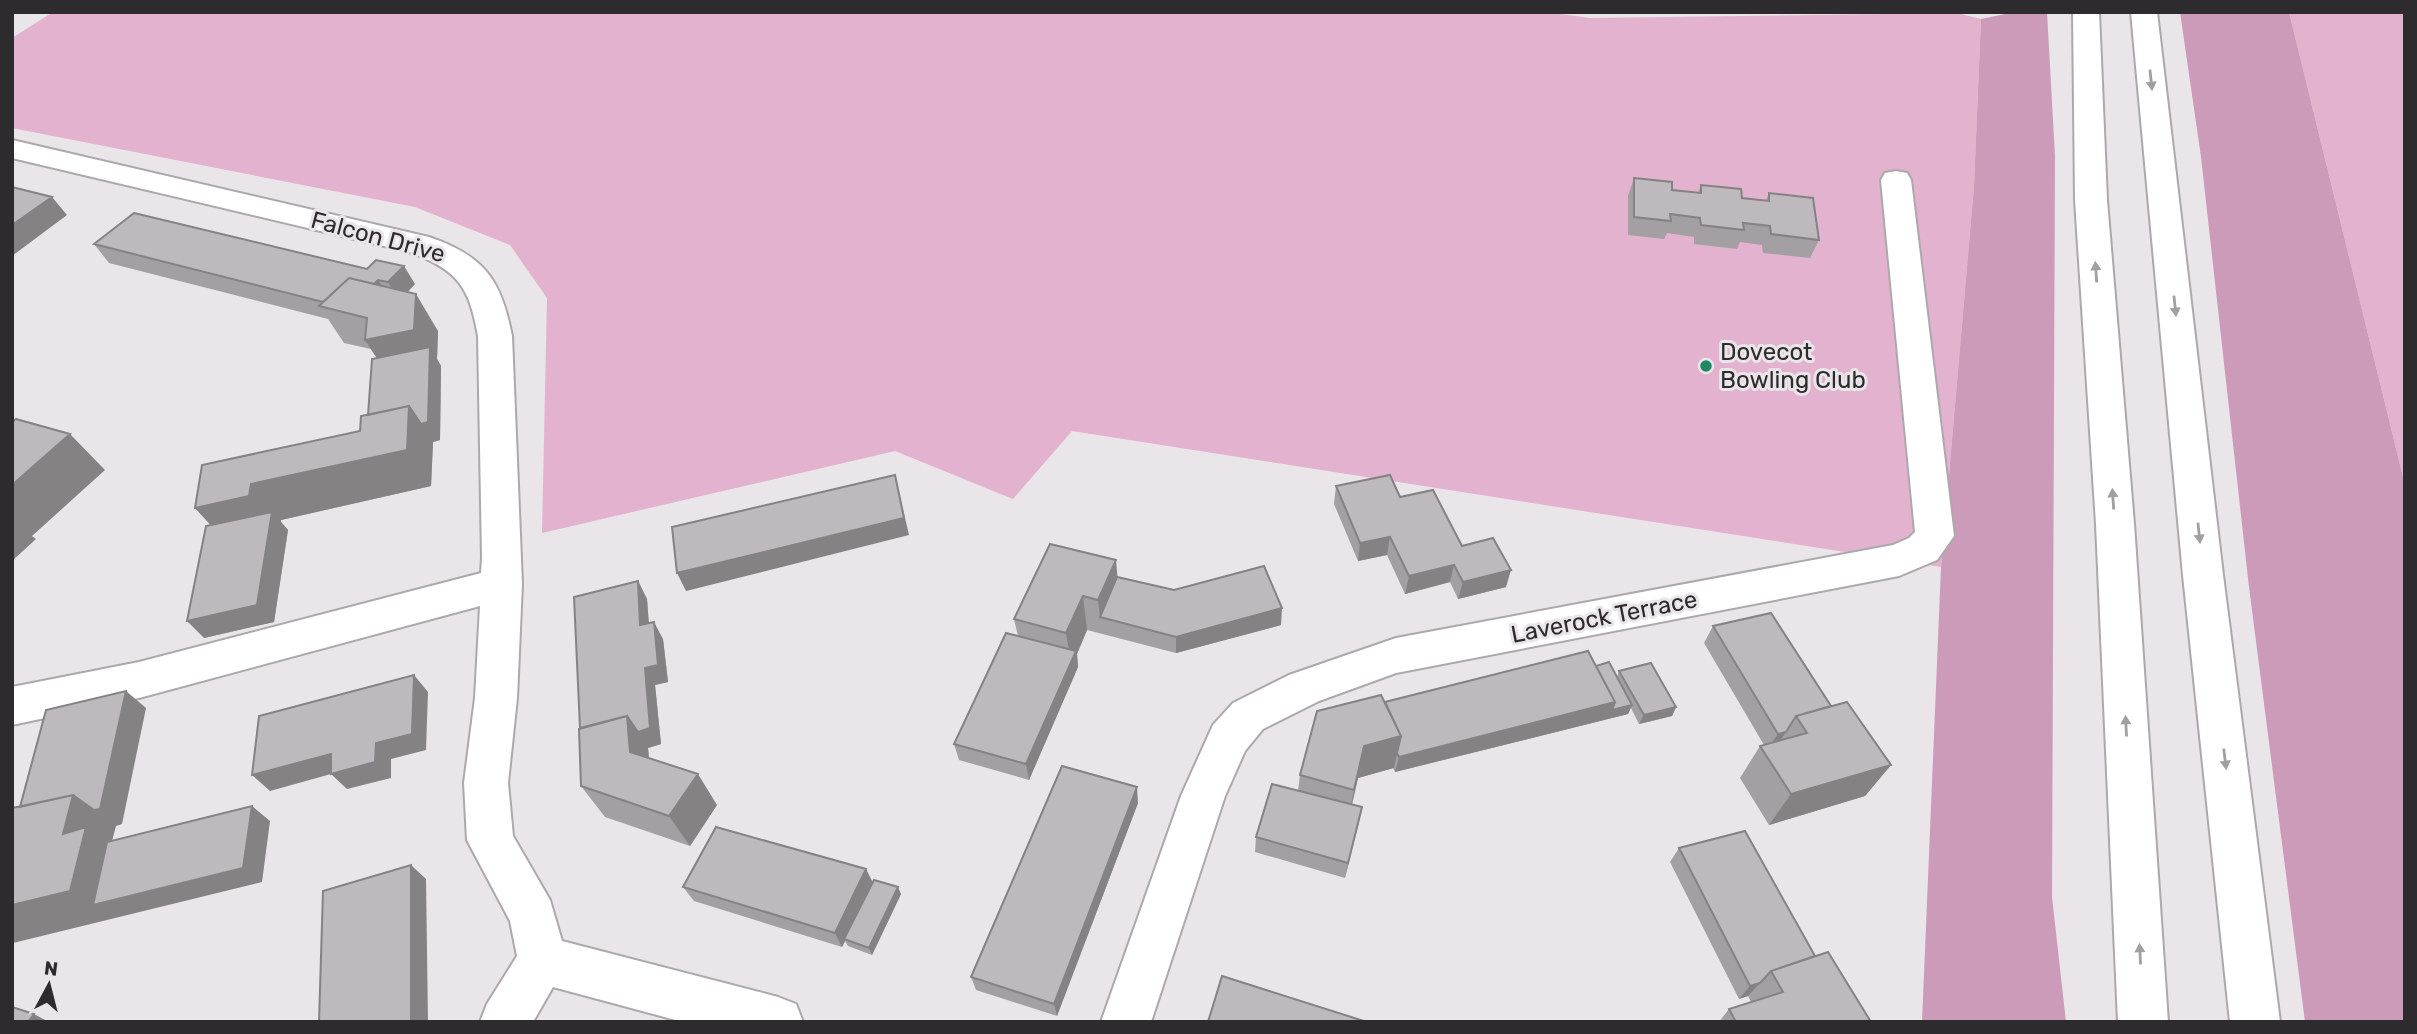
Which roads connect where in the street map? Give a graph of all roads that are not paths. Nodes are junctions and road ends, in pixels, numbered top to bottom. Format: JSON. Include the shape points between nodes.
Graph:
{"nodes":[{"id":1,"x":2086,"y":12,"type":"edge"},
{"id":2,"x":2144,"y":12,"type":"edge"},
{"id":3,"x":26,"y":152,"type":"edge"},
{"id":4,"x":12,"y":174,"type":"edge"},
{"id":5,"x":1896,"y":180,"type":"dead end"},
{"id":6,"x":502,"y":584,"type":"junction"},
{"id":7,"x":12,"y":706,"type":"edge"},
{"id":8,"x":542,"y":960,"type":"junction"},
{"id":9,"x":505,"y":1022,"type":"edge"},
{"id":10,"x":778,"y":1022,"type":"edge"},
{"id":11,"x":1126,"y":1022,"type":"edge"},
{"id":12,"x":2144,"y":1022,"type":"edge"},
{"id":13,"x":2255,"y":1022,"type":"edge"}],
"edges":[{"from":12,"to":1,"type":"main road","one_way":true,"via":[[2091,200]]},
{"from":2,"to":13,"type":"main road","one_way":true},
{"from":3,"to":4,"type":"main road"},
{"from":3,"to":6,"type":"main road","name":"Falcon Drive","via":[[418,243],[458,259],[481,288],[495,336]]},
{"from":5,"to":11,"type":"main road","name":"Laverock Terrace","via":[[1935,536],[1923,549],[1899,560],[1396,656],[1304,688],[1248,716],[1228,739],[1203,796]]},
{"from":6,"to":7,"type":"main road","via":[[139,680]]},
{"from":6,"to":8,"type":"main road","name":"Falcon Drive","via":[[486,783],[490,840],[534,916]]},
{"from":8,"to":9,"type":"main road"},
{"from":8,"to":10,"type":"main road"}]}
